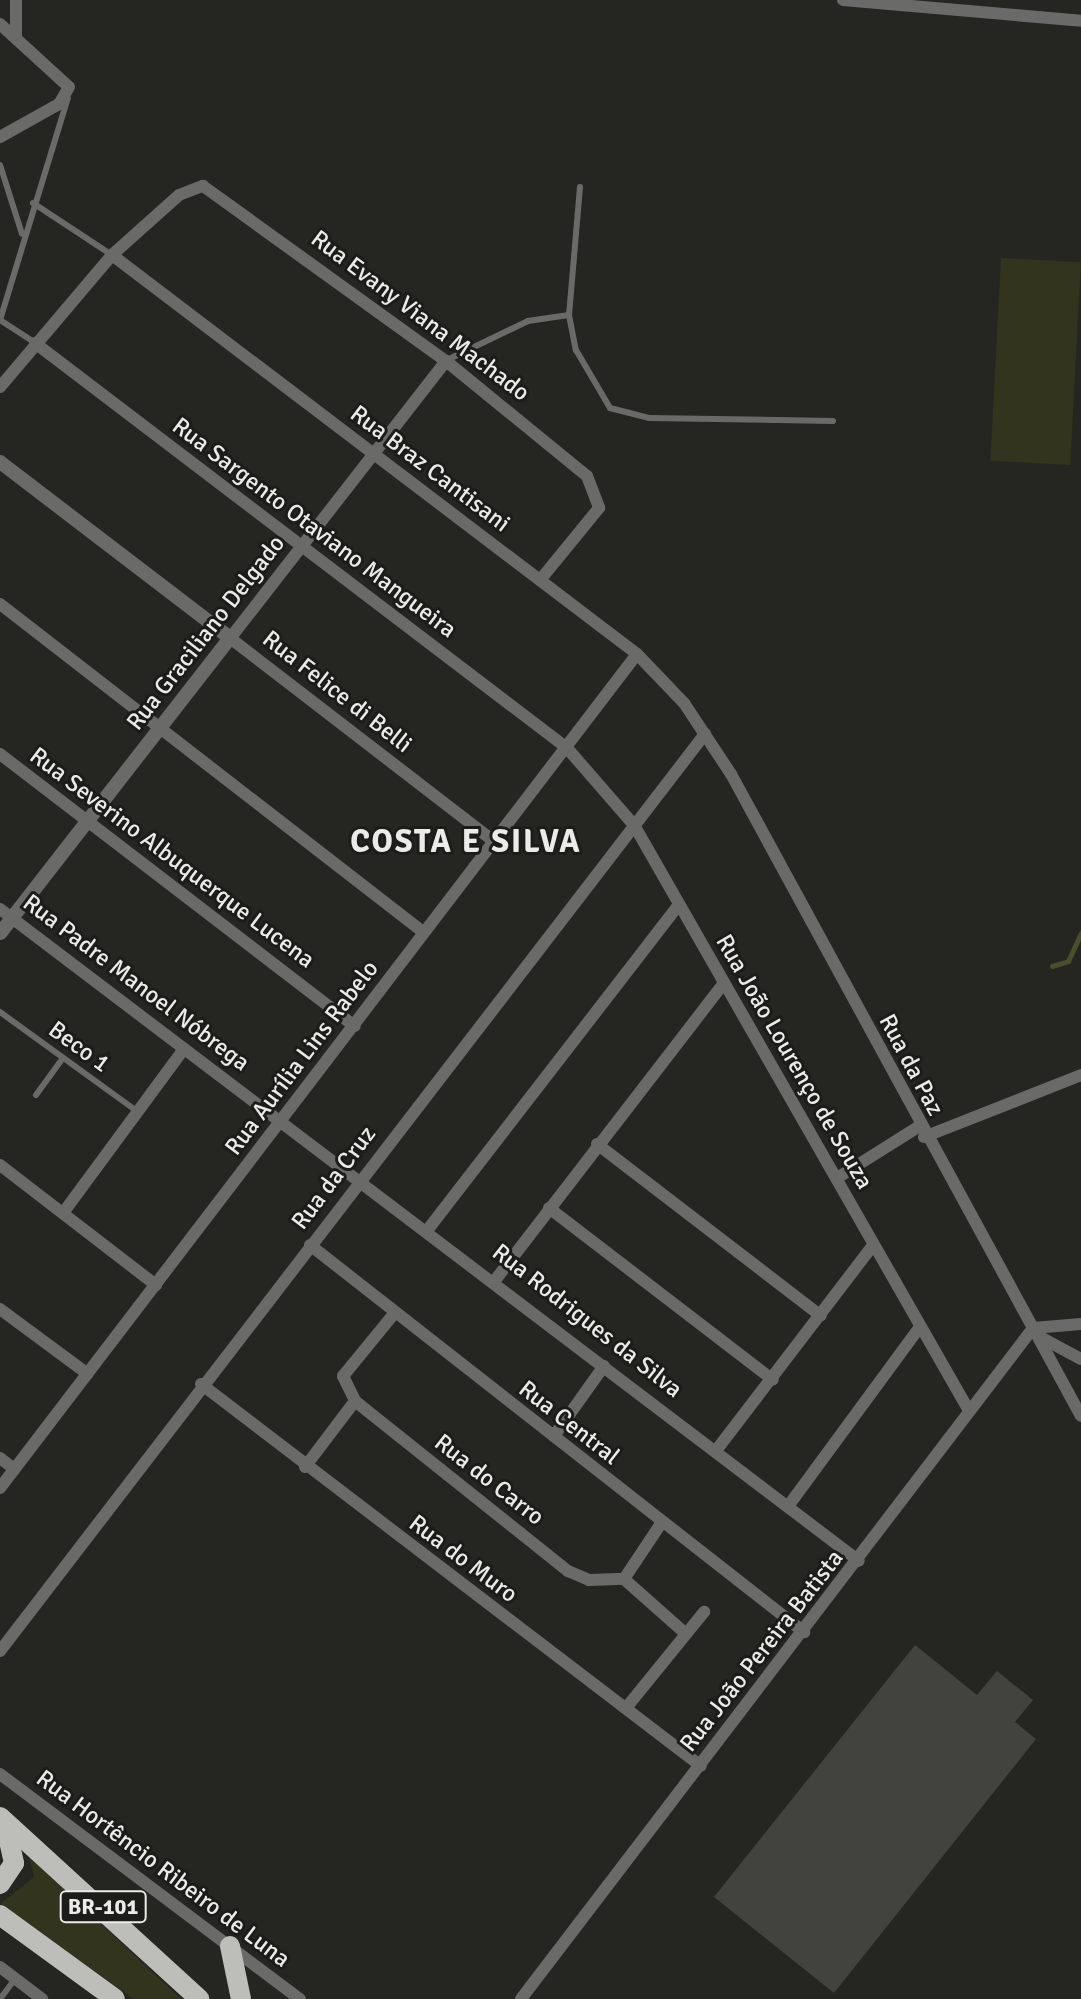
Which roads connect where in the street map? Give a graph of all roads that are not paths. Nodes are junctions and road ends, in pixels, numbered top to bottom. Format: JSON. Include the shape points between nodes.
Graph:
{"nodes":[{"id":1,"x":16,"y":0,"type":"edge"},
{"id":2,"x":843,"y":0,"type":"edge"},
{"id":3,"x":938,"y":4,"type":"edge"},
{"id":4,"x":1081,"y":21,"type":"edge"},
{"id":5,"x":0,"y":24,"type":"edge"},
{"id":6,"x":16,"y":37,"type":"junction"},
{"id":7,"x":68,"y":92,"type":"junction"},
{"id":8,"x":0,"y":137,"type":"edge"},
{"id":9,"x":0,"y":165,"type":"edge"},
{"id":10,"x":580,"y":187,"type":"dead end"},
{"id":11,"x":33,"y":203,"type":"junction"},
{"id":12,"x":23,"y":237,"type":"junction"},
{"id":13,"x":112,"y":255,"type":"junction"},
{"id":14,"x":569,"y":315,"type":"junction"},
{"id":15,"x":0,"y":320,"type":"edge"},
{"id":16,"x":35,"y":343,"type":"junction"},
{"id":17,"x":446,"y":361,"type":"junction"},
{"id":18,"x":0,"y":387,"type":"edge"},
{"id":19,"x":833,"y":421,"type":"dead end"},
{"id":20,"x":374,"y":454,"type":"junction"},
{"id":21,"x":0,"y":462,"type":"edge"},
{"id":22,"x":301,"y":546,"type":"junction"},
{"id":23,"x":540,"y":580,"type":"junction"},
{"id":24,"x":0,"y":604,"type":"edge"},
{"id":25,"x":230,"y":638,"type":"junction"},
{"id":26,"x":637,"y":654,"type":"junction"},
{"id":27,"x":161,"y":727,"type":"junction"},
{"id":28,"x":705,"y":734,"type":"junction"},
{"id":29,"x":567,"y":748,"type":"junction"},
{"id":30,"x":0,"y":754,"type":"edge"},
{"id":31,"x":88,"y":821,"type":"junction"},
{"id":32,"x":634,"y":825,"type":"junction"},
{"id":33,"x":494,"y":841,"type":"junction"},
{"id":34,"x":679,"y":905,"type":"junction"},
{"id":35,"x":6,"y":913,"type":"edge"},
{"id":36,"x":423,"y":932,"type":"junction"},
{"id":37,"x":0,"y":933,"type":"edge"},
{"id":38,"x":724,"y":983,"type":"junction"},
{"id":39,"x":0,"y":1012,"type":"edge"},
{"id":40,"x":355,"y":1026,"type":"junction"},
{"id":41,"x":184,"y":1049,"type":"junction"},
{"id":42,"x":63,"y":1058,"type":"junction"},
{"id":43,"x":1081,"y":1075,"type":"edge"},
{"id":44,"x":36,"y":1095,"type":"dead end"},
{"id":45,"x":137,"y":1111,"type":"junction"},
{"id":46,"x":283,"y":1122,"type":"junction"},
{"id":47,"x":921,"y":1132,"type":"junction"},
{"id":48,"x":597,"y":1144,"type":"junction"},
{"id":49,"x":0,"y":1165,"type":"edge"},
{"id":50,"x":360,"y":1177,"type":"junction"},
{"id":51,"x":837,"y":1178,"type":"junction"},
{"id":52,"x":549,"y":1208,"type":"junction"},
{"id":53,"x":63,"y":1213,"type":"junction"},
{"id":54,"x":429,"y":1228,"type":"junction"},
{"id":55,"x":310,"y":1245,"type":"junction"},
{"id":56,"x":873,"y":1245,"type":"junction"},
{"id":57,"x":496,"y":1279,"type":"junction"},
{"id":58,"x":156,"y":1285,"type":"junction"},
{"id":59,"x":0,"y":1309,"type":"edge"},
{"id":60,"x":393,"y":1315,"type":"junction"},
{"id":61,"x":821,"y":1316,"type":"junction"},
{"id":62,"x":1081,"y":1324,"type":"edge"},
{"id":63,"x":919,"y":1328,"type":"junction"},
{"id":64,"x":1038,"y":1333,"type":"junction"},
{"id":65,"x":1081,"y":1359,"type":"edge"},
{"id":66,"x":604,"y":1366,"type":"junction"},
{"id":67,"x":88,"y":1374,"type":"junction"},
{"id":68,"x":773,"y":1380,"type":"junction"},
{"id":69,"x":201,"y":1384,"type":"junction"},
{"id":70,"x":355,"y":1401,"type":"junction"},
{"id":71,"x":968,"y":1409,"type":"junction"},
{"id":72,"x":1081,"y":1416,"type":"edge"},
{"id":73,"x":554,"y":1436,"type":"junction"},
{"id":74,"x":718,"y":1448,"type":"junction"},
{"id":75,"x":0,"y":1458,"type":"edge"},
{"id":76,"x":305,"y":1467,"type":"junction"},
{"id":77,"x":14,"y":1469,"type":"junction"},
{"id":78,"x":0,"y":1488,"type":"edge"},
{"id":79,"x":789,"y":1505,"type":"junction"},
{"id":80,"x":660,"y":1525,"type":"junction"},
{"id":81,"x":859,"y":1561,"type":"junction"},
{"id":82,"x":624,"y":1579,"type":"junction"},
{"id":83,"x":704,"y":1612,"type":"dead end"},
{"id":84,"x":804,"y":1632,"type":"junction"},
{"id":85,"x":686,"y":1634,"type":"junction"},
{"id":86,"x":0,"y":1651,"type":"edge"},
{"id":87,"x":626,"y":1708,"type":"junction"},
{"id":88,"x":701,"y":1766,"type":"junction"},
{"id":89,"x":0,"y":1774,"type":"edge"},
{"id":90,"x":2,"y":1818,"type":"edge"},
{"id":91,"x":0,"y":1884,"type":"edge"},
{"id":92,"x":0,"y":1915,"type":"edge"},
{"id":93,"x":230,"y":1946,"type":"junction"},
{"id":94,"x":0,"y":1967,"type":"edge"},
{"id":95,"x":15,"y":1979,"type":"junction"},
{"id":96,"x":0,"y":1999,"type":"edge"},
{"id":97,"x":42,"y":1999,"type":"edge"},
{"id":98,"x":115,"y":1999,"type":"edge"},
{"id":99,"x":199,"y":1999,"type":"edge"},
{"id":100,"x":241,"y":1999,"type":"edge"},
{"id":101,"x":300,"y":1999,"type":"edge"},
{"id":102,"x":521,"y":1999,"type":"edge"}],
"edges":[{"from":1,"to":6,"type":"street"},
{"from":2,"to":3,"type":"street"},
{"from":3,"to":4,"type":"street"},
{"from":5,"to":6,"type":"street"},
{"from":6,"to":7,"type":"street"},
{"from":7,"to":8,"type":"street"},
{"from":7,"to":11,"type":"lane"},
{"from":9,"to":12,"type":"lane"},
{"from":10,"to":14,"type":"lane"},
{"from":11,"to":12,"type":"lane"},
{"from":11,"to":13,"type":"lane"},
{"from":12,"to":15,"type":"lane"},
{"from":13,"to":16,"type":"street"},
{"from":13,"to":17,"type":"street","name":"Rua Evany Viana Machado","via":[[197,185]]},
{"from":13,"to":20,"type":"street","name":"Rua Braz Cantisani"},
{"from":14,"to":17,"type":"lane","via":[[528,321]]},
{"from":14,"to":19,"type":"lane","via":[[576,350],[602,401],[622,414]]},
{"from":15,"to":16,"type":"lane"},
{"from":16,"to":18,"type":"street"},
{"from":16,"to":22,"type":"street","name":"Rua Sargento Otaviano Mangueira"},
{"from":17,"to":20,"type":"street","name":"Rua Graciliano Delgado"},
{"from":17,"to":23,"type":"street","name":"Rua Evany Viana Machado","via":[[582,470],[600,500]]},
{"from":20,"to":22,"type":"street","name":"Rua Graciliano Delgado"},
{"from":20,"to":23,"type":"street","name":"Rua Braz Cantisani"},
{"from":21,"to":25,"type":"street","name":"Rua Felice di Belli"},
{"from":22,"to":25,"type":"street","name":"Rua Graciliano Delgado"},
{"from":22,"to":29,"type":"street","name":"Rua Sargento Otaviano Mangueira"},
{"from":23,"to":26,"type":"street","name":"Rua Braz Cantisani"},
{"from":24,"to":27,"type":"street"},
{"from":25,"to":27,"type":"street","name":"Rua Graciliano Delgado"},
{"from":25,"to":33,"type":"street","name":"Rua Felice di Belli"},
{"from":26,"to":28,"type":"street","name":"Rua Braz Cantisani"},
{"from":26,"to":29,"type":"street","name":"Rua Aurília Lins Rabelo"},
{"from":27,"to":31,"type":"street","name":"Rua Graciliano Delgado"},
{"from":27,"to":36,"type":"street"},
{"from":28,"to":32,"type":"street","name":"Rua da Cruz"},
{"from":28,"to":47,"type":"street","name":"Rua da Paz"},
{"from":29,"to":32,"type":"street","name":"Rua João Lourenço de Souza"},
{"from":29,"to":33,"type":"street","name":"Rua Aurília Lins Rabelo"},
{"from":30,"to":31,"type":"street","name":"Rua Severino Albuquerque Lucena"},
{"from":31,"to":35,"type":"street","name":"Rua Graciliano Delgado"},
{"from":31,"to":40,"type":"street","name":"Rua Severino Albuquerque Lucena"},
{"from":32,"to":34,"type":"street","name":"Rua João Lourenço de Souza"},
{"from":32,"to":50,"type":"street","name":"Rua da Cruz"},
{"from":33,"to":36,"type":"street","name":"Rua Aurília Lins Rabelo"},
{"from":34,"to":38,"type":"street","name":"Rua João Lourenço de Souza"},
{"from":34,"to":54,"type":"street"},
{"from":35,"to":37,"type":"street","name":"Rua Graciliano Delgado"},
{"from":35,"to":41,"type":"street","name":"Rua Padre Manoel Nóbrega"},
{"from":36,"to":40,"type":"street","name":"Rua Aurília Lins Rabelo"},
{"from":38,"to":48,"type":"street"},
{"from":38,"to":51,"type":"street","name":"Rua João Lourenço de Souza"},
{"from":39,"to":42,"type":"lane","name":"Beco 1"},
{"from":40,"to":46,"type":"street","name":"Rua Aurília Lins Rabelo"},
{"from":41,"to":45,"type":"street"},
{"from":41,"to":46,"type":"street","name":"Rua Padre Manoel Nóbrega"},
{"from":42,"to":44,"type":"lane"},
{"from":42,"to":45,"type":"lane","name":"Beco 1"},
{"from":43,"to":47,"type":"street"},
{"from":45,"to":53,"type":"street"},
{"from":46,"to":50,"type":"street","name":"Rua Rodrigues da Silva"},
{"from":46,"to":58,"type":"street","name":"Rua Aurília Lins Rabelo"},
{"from":47,"to":51,"type":"street"},
{"from":47,"to":64,"type":"street","name":"Rua da Paz"},
{"from":48,"to":52,"type":"street"},
{"from":48,"to":61,"type":"street"},
{"from":49,"to":53,"type":"street"},
{"from":50,"to":54,"type":"street","name":"Rua Rodrigues da Silva"},
{"from":50,"to":55,"type":"street","name":"Rua da Cruz"},
{"from":51,"to":56,"type":"street","name":"Rua João Lourenço de Souza"},
{"from":52,"to":57,"type":"street"},
{"from":52,"to":68,"type":"street"},
{"from":53,"to":58,"type":"street"},
{"from":54,"to":57,"type":"street","name":"Rua Rodrigues da Silva"},
{"from":55,"to":60,"type":"street","name":"Rua Central"},
{"from":55,"to":69,"type":"street","name":"Rua da Cruz"},
{"from":56,"to":61,"type":"street"},
{"from":56,"to":63,"type":"street","name":"Rua João Lourenço de Souza"},
{"from":57,"to":66,"type":"street","name":"Rua Rodrigues da Silva"},
{"from":58,"to":67,"type":"street","name":"Rua Aurília Lins Rabelo"},
{"from":59,"to":67,"type":"street"},
{"from":60,"to":70,"type":"street","via":[[343,1376]]},
{"from":60,"to":73,"type":"street","name":"Rua Central"},
{"from":61,"to":68,"type":"street"},
{"from":62,"to":64,"type":"street"},
{"from":63,"to":71,"type":"street","name":"Rua João Lourenço de Souza"},
{"from":63,"to":79,"type":"street"},
{"from":64,"to":65,"type":"street"},
{"from":64,"to":71,"type":"street","name":"Rua João Pereira Batista"},
{"from":64,"to":72,"type":"street","name":"Rua da Paz"},
{"from":66,"to":73,"type":"street"},
{"from":66,"to":74,"type":"street","name":"Rua Rodrigues da Silva"},
{"from":67,"to":77,"type":"street","name":"Rua Aurília Lins Rabelo"},
{"from":68,"to":74,"type":"street"},
{"from":69,"to":76,"type":"street","name":"Rua do Muro"},
{"from":69,"to":86,"type":"street","name":"Rua da Cruz"},
{"from":70,"to":76,"type":"street"},
{"from":70,"to":82,"type":"street","name":"Rua do Carro","via":[[568,1571],[589,1580]]},
{"from":71,"to":81,"type":"street","name":"Rua João Pereira Batista"},
{"from":73,"to":80,"type":"street","name":"Rua Central"},
{"from":74,"to":79,"type":"street","name":"Rua Rodrigues da Silva"},
{"from":75,"to":77,"type":"street"},
{"from":76,"to":87,"type":"street","name":"Rua do Muro"},
{"from":77,"to":78,"type":"street","name":"Rua Aurília Lins Rabelo"},
{"from":79,"to":81,"type":"street","name":"Rua Rodrigues da Silva"},
{"from":80,"to":82,"type":"street"},
{"from":80,"to":84,"type":"street","name":"Rua Central"},
{"from":81,"to":84,"type":"street","name":"Rua João Pereira Batista"},
{"from":82,"to":85,"type":"street"},
{"from":83,"to":85,"type":"street"},
{"from":84,"to":88,"type":"street","name":"Rua João Pereira Batista"},
{"from":85,"to":87,"type":"street"},
{"from":87,"to":88,"type":"street","name":"Rua do Muro"},
{"from":88,"to":102,"type":"street","name":"Rua João Pereira Batista"},
{"from":89,"to":93,"type":"street","name":"Rua Hortêncio Ribeiro de Luna"},
{"from":90,"to":91,"type":"highway","via":[[15,1853]]},
{"from":90,"to":99,"type":"highway","number":"BR-101"},
{"from":92,"to":98,"type":"highway","number":"BR-101"},
{"from":93,"to":100,"type":"highway"},
{"from":93,"to":101,"type":"street","name":"Rua Hortêncio Ribeiro de Luna"},
{"from":94,"to":95,"type":"street"},
{"from":95,"to":96,"type":"lane"},
{"from":95,"to":97,"type":"street"}]}
